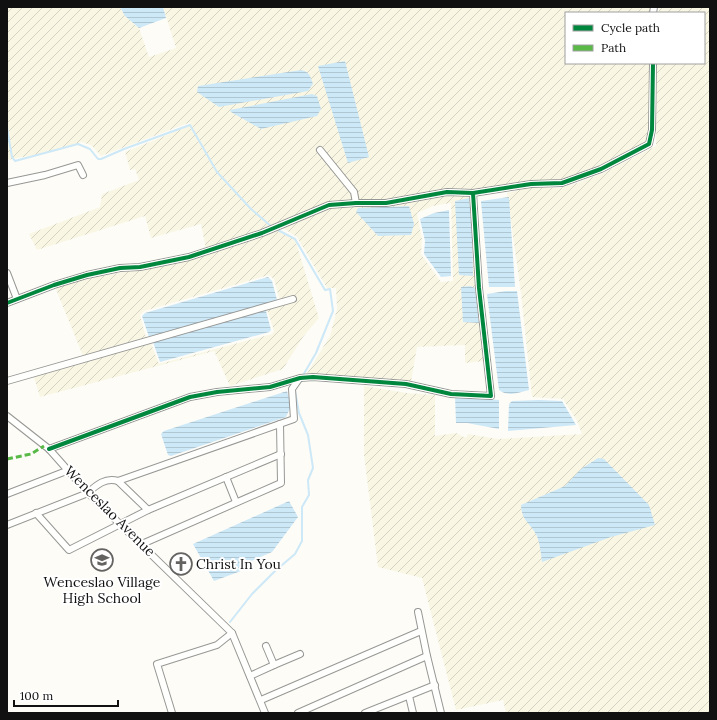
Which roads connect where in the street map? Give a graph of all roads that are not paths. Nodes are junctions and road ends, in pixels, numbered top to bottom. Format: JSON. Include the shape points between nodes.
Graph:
{"nodes":[{"id":1,"x":653,"y":64,"type":"edge"},
{"id":2,"x":320,"y":150,"type":"dead end"},
{"id":3,"x":83,"y":175,"type":"dead end"},
{"id":4,"x":7,"y":183,"type":"edge"},
{"id":5,"x":473,"y":193,"type":"junction"},
{"id":6,"x":356,"y":203,"type":"junction"},
{"id":7,"x":7,"y":273,"type":"edge"},
{"id":8,"x":17,"y":298,"type":"junction"},
{"id":9,"x":293,"y":299,"type":"dead end"},
{"id":10,"x":7,"y":303,"type":"edge"},
{"id":11,"x":299,"y":379,"type":"junction"},
{"id":12,"x":7,"y":381,"type":"edge"},
{"id":13,"x":7,"y":416,"type":"edge"},
{"id":14,"x":280,"y":424,"type":"junction"},
{"id":15,"x":49,"y":449,"type":"junction"},
{"id":16,"x":281,"y":454,"type":"junction"},
{"id":17,"x":69,"y":470,"type":"junction"},
{"id":18,"x":226,"y":477,"type":"junction"},
{"id":19,"x":118,"y":481,"type":"junction"},
{"id":20,"x":88,"y":492,"type":"junction"},
{"id":21,"x":7,"y":494,"type":"edge"},
{"id":22,"x":236,"y":502,"type":"junction"},
{"id":23,"x":148,"y":510,"type":"junction"},
{"id":24,"x":36,"y":514,"type":"junction"},
{"id":25,"x":121,"y":524,"type":"junction"},
{"id":26,"x":7,"y":525,"type":"edge"},
{"id":27,"x":142,"y":544,"type":"junction"},
{"id":28,"x":418,"y":612,"type":"dead end"},
{"id":29,"x":421,"y":631,"type":"junction"},
{"id":30,"x":232,"y":633,"type":"junction"},
{"id":31,"x":266,"y":646,"type":"dead end"},
{"id":32,"x":300,"y":654,"type":"dead end"},
{"id":33,"x":426,"y":656,"type":"junction"},
{"id":34,"x":274,"y":665,"type":"junction"},
{"id":35,"x":250,"y":676,"type":"junction"},
{"id":36,"x":435,"y":685,"type":"junction"},
{"id":37,"x":409,"y":696,"type":"junction"},
{"id":38,"x":261,"y":700,"type":"junction"},
{"id":39,"x":384,"y":705,"type":"junction"},
{"id":40,"x":172,"y":713,"type":"edge"},
{"id":41,"x":266,"y":713,"type":"edge"},
{"id":42,"x":298,"y":713,"type":"edge"},
{"id":43,"x":366,"y":713,"type":"edge"},
{"id":44,"x":386,"y":713,"type":"edge"},
{"id":45,"x":413,"y":713,"type":"edge"},
{"id":46,"x":442,"y":713,"type":"edge"}],
"edges":[{"from":1,"to":5,"type":"street","via":[[652,130],[649,144],[601,169],[562,183],[531,184]]},
{"from":2,"to":6,"type":"street","via":[[354,192]]},
{"from":3,"to":4,"type":"street","via":[[78,165]]},
{"from":5,"to":6,"type":"street","via":[[447,192],[386,204]]},
{"from":5,"to":11,"type":"street","via":[[479,288],[491,396],[451,394],[406,384],[313,376]]},
{"from":6,"to":8,"type":"street","via":[[329,205],[262,233],[189,257],[154,265],[113,269]]},
{"from":7,"to":8,"type":"street"},
{"from":8,"to":10,"type":"street"},
{"from":9,"to":12,"type":"street"},
{"from":11,"to":14,"type":"street","via":[[292,389],[294,419]]},
{"from":11,"to":15,"type":"street","via":[[270,387],[190,397]]},
{"from":13,"to":15,"type":"street","name":"Wenceslao Avenue"},
{"from":14,"to":16,"type":"street"},
{"from":14,"to":19,"type":"street"},
{"from":15,"to":17,"type":"street","name":"Wenceslao Avenue"},
{"from":16,"to":18,"type":"street"},
{"from":16,"to":22,"type":"street","via":[[281,482]]},
{"from":17,"to":20,"type":"street","name":"Wenceslao Avenue"},
{"from":17,"to":21,"type":"street"},
{"from":18,"to":22,"type":"street"},
{"from":18,"to":23,"type":"street"},
{"from":19,"to":20,"type":"street","via":[[114,479],[99,483]]},
{"from":19,"to":23,"type":"street"},
{"from":20,"to":24,"type":"street"},
{"from":20,"to":25,"type":"street","name":"Wenceslao Avenue"},
{"from":22,"to":27,"type":"street"},
{"from":23,"to":25,"type":"street"},
{"from":24,"to":25,"type":"street","via":[[69,550]]},
{"from":24,"to":26,"type":"street"},
{"from":25,"to":27,"type":"street","name":"Wenceslao Avenue"},
{"from":27,"to":30,"type":"street","name":"Wenceslao Avenue"},
{"from":28,"to":29,"type":"street"},
{"from":29,"to":33,"type":"street"},
{"from":29,"to":38,"type":"street"},
{"from":30,"to":35,"type":"street","name":"Wenceslao Avenue"},
{"from":30,"to":40,"type":"street","via":[[217,645],[157,664]]},
{"from":31,"to":34,"type":"street"},
{"from":32,"to":34,"type":"street"},
{"from":33,"to":36,"type":"street"},
{"from":33,"to":42,"type":"street"},
{"from":34,"to":35,"type":"street"},
{"from":35,"to":38,"type":"street","name":"Wenceslao Avenue"},
{"from":36,"to":37,"type":"street"},
{"from":36,"to":46,"type":"street"},
{"from":37,"to":39,"type":"street"},
{"from":37,"to":45,"type":"street"},
{"from":38,"to":41,"type":"street","name":"Wenceslao Avenue"},
{"from":39,"to":43,"type":"street"},
{"from":39,"to":44,"type":"street"}]}
